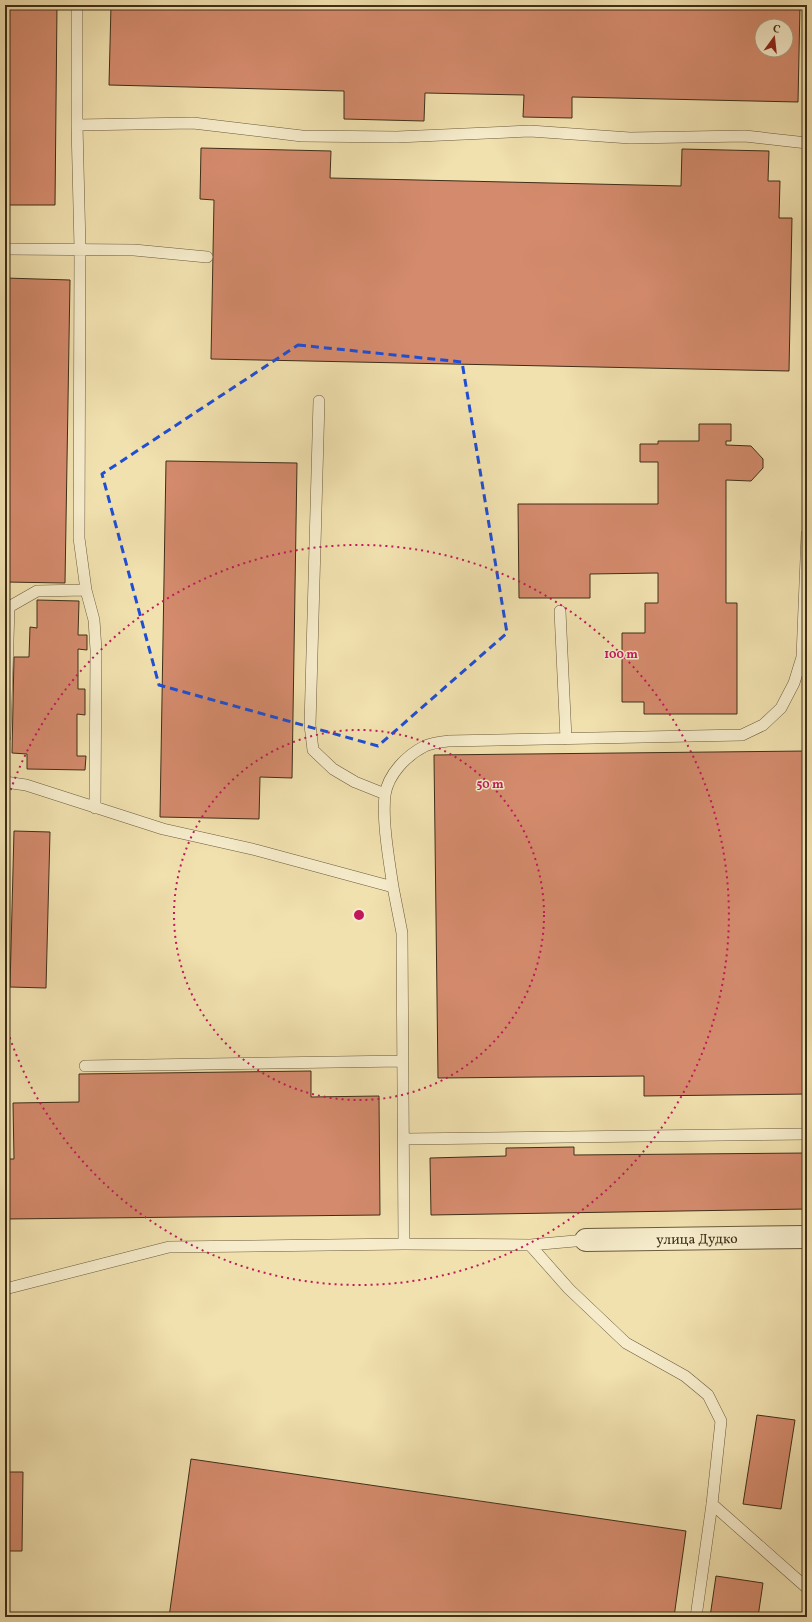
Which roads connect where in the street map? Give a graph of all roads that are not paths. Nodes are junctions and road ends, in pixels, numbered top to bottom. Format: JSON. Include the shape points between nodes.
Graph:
{"nodes":[{"id":1,"x":77,"y":5,"type":"edge"},
{"id":2,"x":77,"y":125,"type":"junction"},
{"id":3,"x":807,"y":143,"type":"edge"},
{"id":4,"x":80,"y":248,"type":"junction"},
{"id":5,"x":5,"y":249,"type":"edge"},
{"id":6,"x":207,"y":257,"type":"dead end"},
{"id":7,"x":319,"y":401,"type":"dead end"},
{"id":8,"x":807,"y":534,"type":"edge"},
{"id":9,"x":86,"y":590,"type":"junction"},
{"id":10,"x":7,"y":607,"type":"edge"},
{"id":11,"x":560,"y":611,"type":"dead end"},
{"id":12,"x":5,"y":737,"type":"edge"},
{"id":13,"x":566,"y":739,"type":"junction"},
{"id":14,"x":5,"y":782,"type":"edge"},
{"id":15,"x":385,"y":794,"type":"junction"},
{"id":16,"x":95,"y":808,"type":"junction"},
{"id":17,"x":393,"y":887,"type":"junction"},
{"id":18,"x":403,"y":1061,"type":"junction"},
{"id":19,"x":85,"y":1066,"type":"dead end"},
{"id":20,"x":807,"y":1134,"type":"edge"},
{"id":21,"x":404,"y":1139,"type":"junction"},
{"id":22,"x":807,"y":1237,"type":"edge"},
{"id":23,"x":586,"y":1240,"type":"joint"},
{"id":24,"x":404,"y":1244,"type":"junction"},
{"id":25,"x":530,"y":1245,"type":"junction"},
{"id":26,"x":5,"y":1290,"type":"edge"},
{"id":27,"x":712,"y":1504,"type":"junction"},
{"id":28,"x":807,"y":1588,"type":"edge"},
{"id":29,"x":696,"y":1617,"type":"edge"}],
"edges":[{"from":1,"to":2,"type":"lane"},
{"from":2,"to":3,"type":"lane","via":[[193,123],[302,136],[396,137],[530,131],[630,138],[745,136]]},
{"from":2,"to":4,"type":"lane"},
{"from":4,"to":5,"type":"lane"},
{"from":4,"to":6,"type":"lane"},
{"from":4,"to":9,"type":"lane","via":[[79,538]]},
{"from":7,"to":15,"type":"lane","via":[[310,725],[313,750],[333,769],[355,782]]},
{"from":8,"to":13,"type":"lane","via":[[802,657],[794,683],[781,708],[763,724],[742,735]]},
{"from":9,"to":10,"type":"lane","via":[[37,592]]},
{"from":9,"to":16,"type":"lane","via":[[94,620],[96,650]]},
{"from":10,"to":12,"type":"lane"},
{"from":11,"to":13,"type":"lane"},
{"from":13,"to":15,"type":"lane","via":[[449,741],[426,746],[409,757],[394,772]]},
{"from":14,"to":16,"type":"lane","via":[[26,785]]},
{"from":15,"to":17,"type":"lane","via":[[386,839]]},
{"from":16,"to":17,"type":"lane","via":[[163,829],[256,850]]},
{"from":17,"to":18,"type":"lane","via":[[402,933]]},
{"from":18,"to":19,"type":"lane"},
{"from":18,"to":21,"type":"lane"},
{"from":20,"to":21,"type":"lane"},
{"from":21,"to":24,"type":"lane"},
{"from":22,"to":23,"type":"street","name":"улица Дудко"},
{"from":23,"to":25,"type":"lane"},
{"from":24,"to":25,"type":"lane"},
{"from":24,"to":26,"type":"lane","via":[[169,1247]]},
{"from":25,"to":27,"type":"lane","via":[[569,1289],[626,1343],[685,1376],[708,1395],[721,1422]]},
{"from":27,"to":28,"type":"lane"},
{"from":27,"to":29,"type":"lane"}]}
